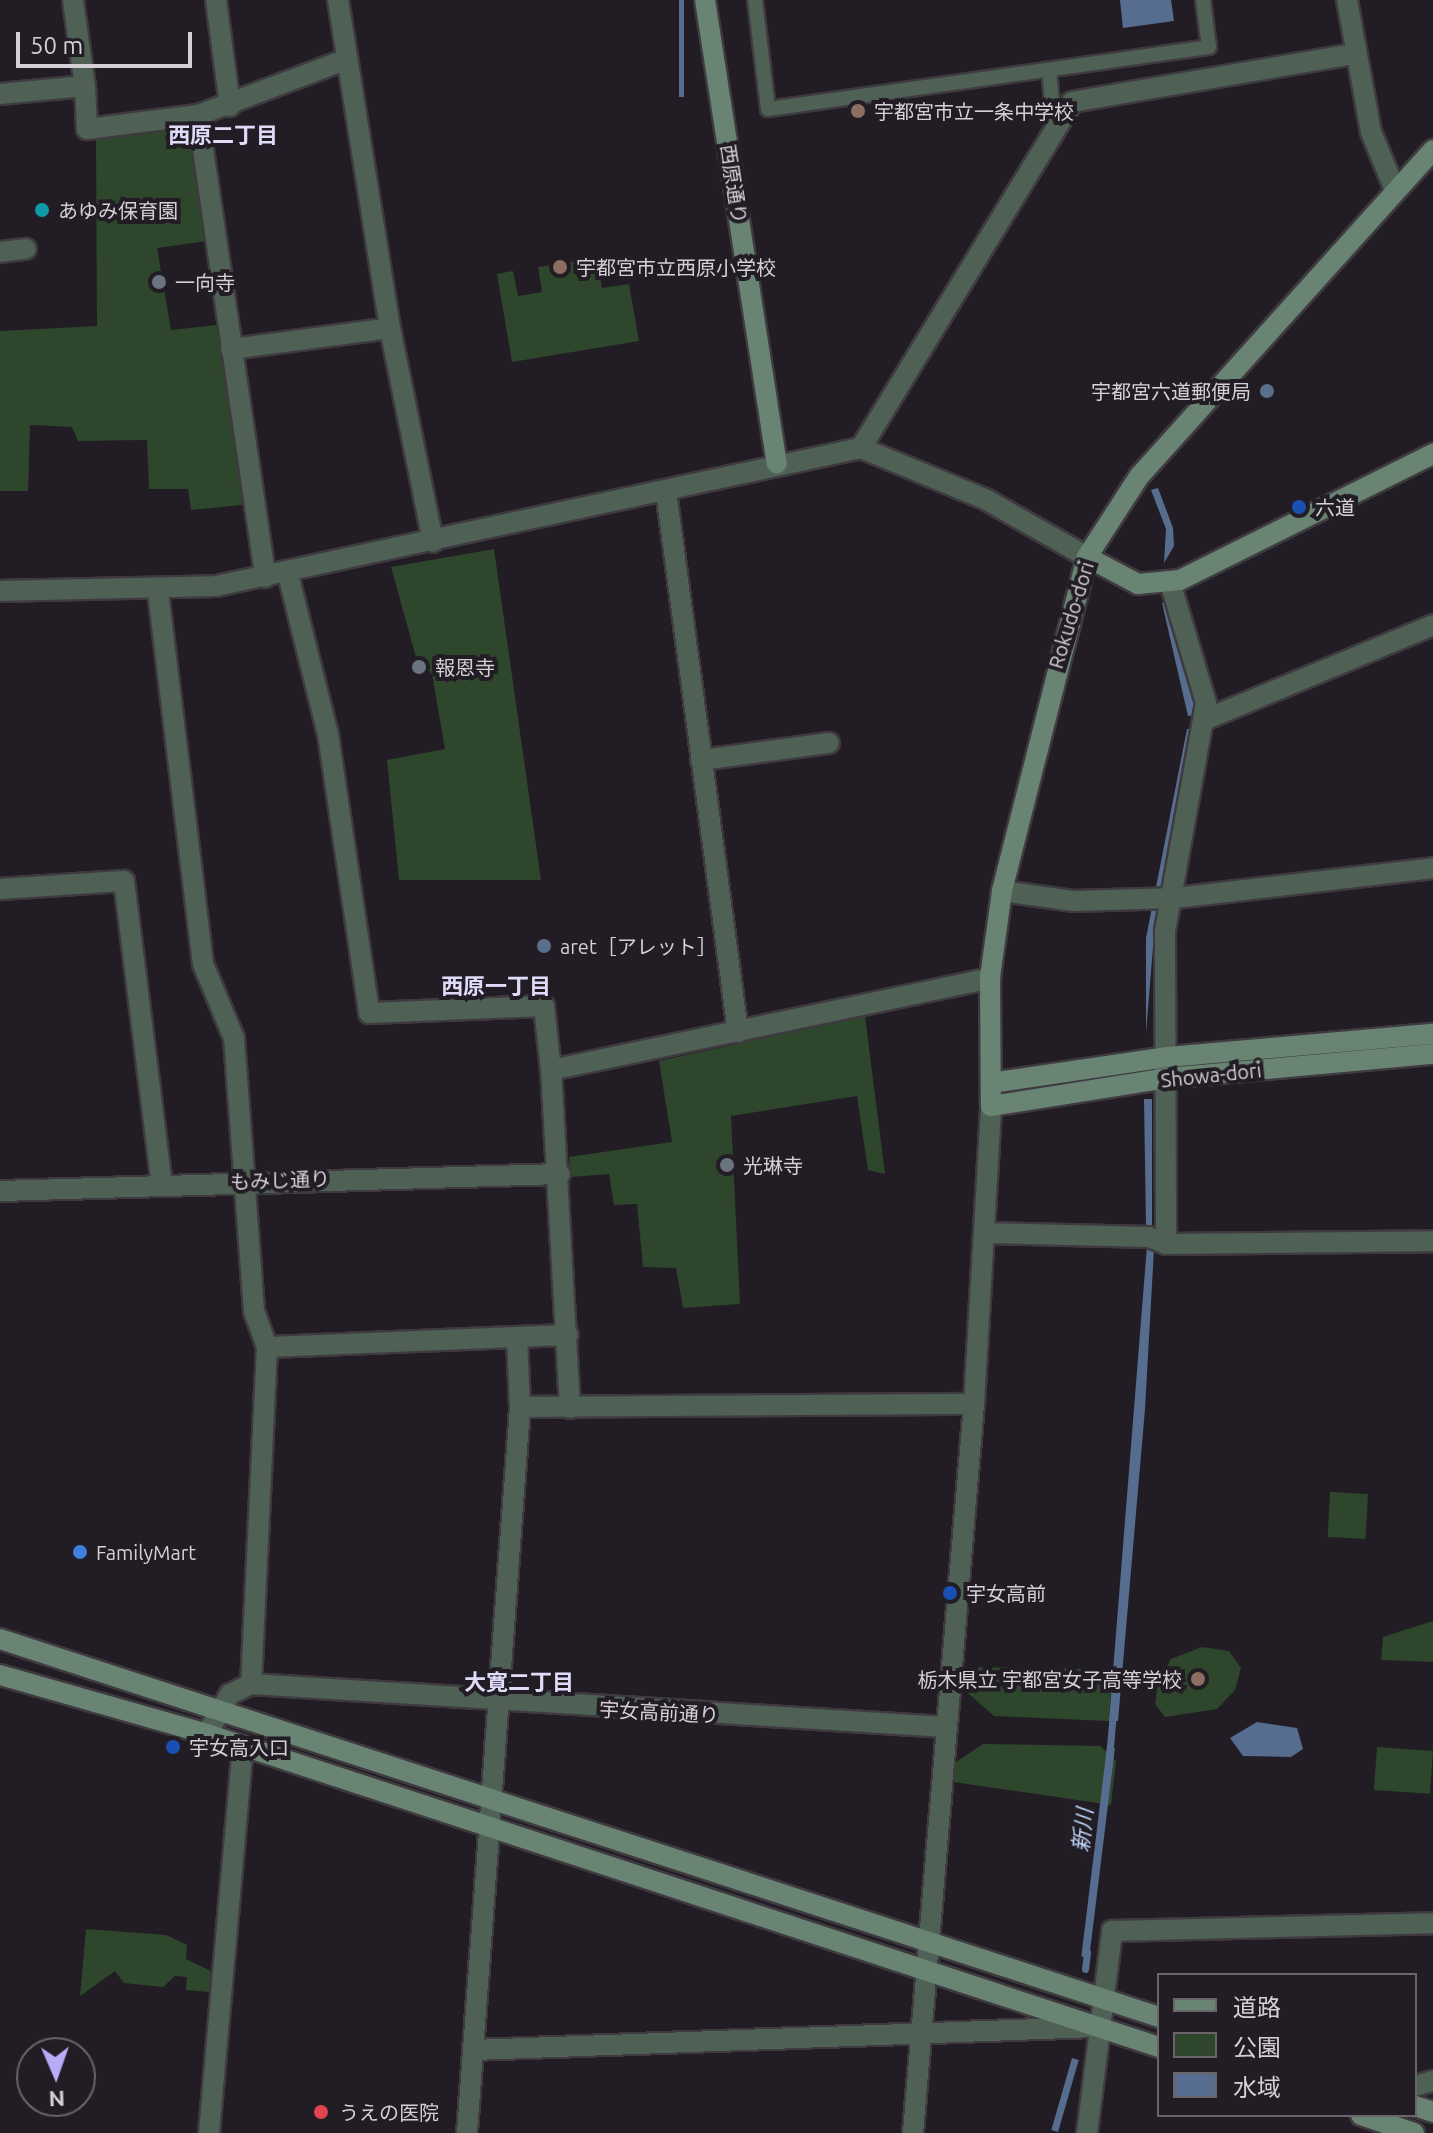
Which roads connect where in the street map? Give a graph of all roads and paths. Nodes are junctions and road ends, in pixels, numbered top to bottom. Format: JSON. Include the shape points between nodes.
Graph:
{"nodes":[{"id":1,"x":73,"y":0,"type":"edge"},
{"id":2,"x":216,"y":0,"type":"edge"},
{"id":3,"x":338,"y":0,"type":"edge"},
{"id":4,"x":705,"y":0,"type":"edge"},
{"id":5,"x":755,"y":0,"type":"edge"},
{"id":6,"x":1203,"y":0,"type":"edge"},
{"id":7,"x":1347,"y":0,"type":"edge"},
{"id":8,"x":1353,"y":54,"type":"junction"},
{"id":9,"x":347,"y":59,"type":"junction"},
{"id":10,"x":1049,"y":70,"type":"junction"},
{"id":11,"x":85,"y":86,"type":"junction"},
{"id":12,"x":0,"y":94,"type":"edge"},
{"id":13,"x":230,"y":106,"type":"junction"},
{"id":14,"x":198,"y":115,"type":"junction"},
{"id":15,"x":1054,"y":123,"type":"junction"},
{"id":16,"x":1433,"y":150,"type":"edge"},
{"id":17,"x":1395,"y":190,"type":"junction"},
{"id":18,"x":26,"y":249,"type":"dead end"},
{"id":19,"x":0,"y":252,"type":"edge"},
{"id":20,"x":390,"y":328,"type":"junction"},
{"id":21,"x":231,"y":349,"type":"junction"},
{"id":22,"x":861,"y":448,"type":"junction"},
{"id":23,"x":1433,"y":454,"type":"edge"},
{"id":24,"x":777,"y":463,"type":"junction"},
{"id":25,"x":666,"y":491,"type":"junction"},
{"id":26,"x":433,"y":542,"type":"junction"},
{"id":27,"x":1087,"y":557,"type":"junction"},
{"id":28,"x":288,"y":574,"type":"junction"},
{"id":29,"x":265,"y":577,"type":"junction"},
{"id":30,"x":1170,"y":582,"type":"junction"},
{"id":31,"x":0,"y":591,"type":"edge"},
{"id":32,"x":158,"y":592,"type":"junction"},
{"id":33,"x":1433,"y":625,"type":"edge"},
{"id":34,"x":1204,"y":720,"type":"junction"},
{"id":35,"x":829,"y":743,"type":"dead end"},
{"id":36,"x":701,"y":760,"type":"junction"},
{"id":37,"x":1433,"y":868,"type":"edge"},
{"id":38,"x":0,"y":889,"type":"edge"},
{"id":39,"x":1002,"y":891,"type":"junction"},
{"id":40,"x":1175,"y":898,"type":"junction"},
{"id":41,"x":990,"y":978,"type":"junction"},
{"id":42,"x":738,"y":1032,"type":"junction"},
{"id":43,"x":1433,"y":1034,"type":"edge"},
{"id":44,"x":1433,"y":1054,"type":"edge"},
{"id":45,"x":1168,"y":1068,"type":"junction"},
{"id":46,"x":551,"y":1070,"type":"junction"},
{"id":47,"x":991,"y":1083,"type":"junction"},
{"id":48,"x":991,"y":1106,"type":"junction"},
{"id":49,"x":560,"y":1174,"type":"junction"},
{"id":50,"x":250,"y":1181,"type":"junction"},
{"id":51,"x":162,"y":1185,"type":"junction"},
{"id":52,"x":0,"y":1191,"type":"edge"},
{"id":53,"x":987,"y":1233,"type":"junction"},
{"id":54,"x":1433,"y":1241,"type":"edge"},
{"id":55,"x":1166,"y":1244,"type":"junction"},
{"id":56,"x":568,"y":1335,"type":"junction"},
{"id":57,"x":517,"y":1338,"type":"junction"},
{"id":58,"x":267,"y":1347,"type":"junction"},
{"id":59,"x":974,"y":1404,"type":"junction"},
{"id":60,"x":520,"y":1407,"type":"junction"},
{"id":61,"x":570,"y":1408,"type":"junction"},
{"id":62,"x":0,"y":1639,"type":"edge"},
{"id":63,"x":0,"y":1675,"type":"edge"},
{"id":64,"x":251,"y":1684,"type":"junction"},
{"id":65,"x":503,"y":1704,"type":"junction"},
{"id":66,"x":221,"y":1706,"type":"junction"},
{"id":67,"x":946,"y":1727,"type":"junction"},
{"id":68,"x":207,"y":1734,"type":"junction"},
{"id":69,"x":243,"y":1747,"type":"junction"},
{"id":70,"x":495,"y":1801,"type":"junction"},
{"id":71,"x":493,"y":1830,"type":"junction"},
{"id":72,"x":1433,"y":1923,"type":"edge"},
{"id":73,"x":928,"y":1936,"type":"junction"},
{"id":74,"x":925,"y":1972,"type":"junction"},
{"id":75,"x":1101,"y":1997,"type":"junction"},
{"id":76,"x":1157,"y":2016,"type":"edge"},
{"id":77,"x":1099,"y":2027,"type":"junction"},
{"id":78,"x":922,"y":2036,"type":"junction"},
{"id":79,"x":1157,"y":2046,"type":"edge"},
{"id":80,"x":473,"y":2050,"type":"junction"},
{"id":81,"x":1367,"y":2117,"type":"edge"},
{"id":82,"x":209,"y":2133,"type":"edge"},
{"id":83,"x":467,"y":2133,"type":"edge"},
{"id":84,"x":913,"y":2133,"type":"edge"},
{"id":85,"x":1087,"y":2133,"type":"edge"},
{"id":86,"x":1414,"y":2133,"type":"edge"}],
"edges":[{"from":1,"to":11,"type":"street"},
{"from":2,"to":13,"type":"street"},
{"from":3,"to":9,"type":"street"},
{"from":4,"to":24,"type":"street","name":"西原通り"},
{"from":5,"to":10,"type":"lane","via":[[768,109]]},
{"from":6,"to":10,"type":"lane","via":[[1209,47]]},
{"from":7,"to":8,"type":"street"},
{"from":8,"to":15,"type":"street","via":[[1086,94]]},
{"from":8,"to":17,"type":"street","via":[[1371,132]]},
{"from":9,"to":13,"type":"street"},
{"from":9,"to":20,"type":"street"},
{"from":10,"to":15,"type":"lane"},
{"from":11,"to":12,"type":"street"},
{"from":11,"to":14,"type":"street","via":[[87,129]]},
{"from":13,"to":14,"type":"street"},
{"from":14,"to":21,"type":"street"},
{"from":15,"to":22,"type":"street"},
{"from":16,"to":17,"type":"street","name":"Rokudo-dori"},
{"from":17,"to":27,"type":"street","name":"Rokudo-dori","via":[[1140,475]]},
{"from":18,"to":19,"type":"street"},
{"from":20,"to":21,"type":"street"},
{"from":20,"to":26,"type":"street"},
{"from":21,"to":29,"type":"street"},
{"from":22,"to":24,"type":"street"},
{"from":22,"to":27,"type":"street","via":[[985,499]]},
{"from":23,"to":30,"type":"street"},
{"from":24,"to":25,"type":"street"},
{"from":25,"to":26,"type":"street"},
{"from":25,"to":36,"type":"street"},
{"from":26,"to":28,"type":"street"},
{"from":27,"to":30,"type":"street","via":[[1127,580]]},
{"from":27,"to":39,"type":"street","name":"Rokudo-dori"},
{"from":28,"to":29,"type":"street"},
{"from":28,"to":46,"type":"street","via":[[328,734],[369,1013],[544,1006]]},
{"from":29,"to":32,"type":"street"},
{"from":30,"to":34,"type":"street","via":[[1206,703]]},
{"from":31,"to":32,"type":"street"},
{"from":32,"to":50,"type":"street","via":[[203,964],[234,1038]]},
{"from":33,"to":34,"type":"street"},
{"from":34,"to":40,"type":"street"},
{"from":35,"to":36,"type":"street"},
{"from":36,"to":42,"type":"street"},
{"from":37,"to":40,"type":"street"},
{"from":38,"to":51,"type":"street","via":[[124,881]]},
{"from":39,"to":40,"type":"street","via":[[1074,901]]},
{"from":39,"to":41,"type":"street","name":"Rokudo-dori"},
{"from":40,"to":45,"type":"street","via":[[1165,932]]},
{"from":41,"to":42,"type":"street"},
{"from":41,"to":47,"type":"street","name":"Rokudo-dori"},
{"from":42,"to":46,"type":"street"},
{"from":43,"to":45,"type":"street","name":"Showa-dori"},
{"from":44,"to":45,"type":"street","name":"Showa-dori"},
{"from":45,"to":47,"type":"street","name":"Showa-dori"},
{"from":45,"to":48,"type":"street","name":"Showa-dori"},
{"from":45,"to":55,"type":"street"},
{"from":46,"to":49,"type":"street"},
{"from":47,"to":48,"type":"street","name":"Rokudo-dori"},
{"from":48,"to":53,"type":"street"},
{"from":49,"to":50,"type":"street","name":"もみじ通り"},
{"from":49,"to":56,"type":"street"},
{"from":50,"to":51,"type":"street","name":"もみじ通り"},
{"from":50,"to":58,"type":"street","via":[[254,1311]]},
{"from":51,"to":52,"type":"street","name":"もみじ通り"},
{"from":53,"to":55,"type":"street","via":[[1149,1237]]},
{"from":53,"to":59,"type":"street"},
{"from":54,"to":55,"type":"street"},
{"from":56,"to":57,"type":"street"},
{"from":56,"to":61,"type":"street"},
{"from":57,"to":58,"type":"street"},
{"from":57,"to":60,"type":"street"},
{"from":58,"to":64,"type":"street"},
{"from":59,"to":61,"type":"street"},
{"from":59,"to":67,"type":"street"},
{"from":60,"to":61,"type":"street"},
{"from":60,"to":65,"type":"street"},
{"from":62,"to":66,"type":"street"},
{"from":63,"to":68,"type":"street"},
{"from":64,"to":65,"type":"street","name":"宇女高前通り"},
{"from":64,"to":66,"type":"street"},
{"from":65,"to":67,"type":"street","name":"宇女高前通り"},
{"from":65,"to":70,"type":"street"},
{"from":66,"to":68,"type":"street"},
{"from":66,"to":70,"type":"street"},
{"from":67,"to":73,"type":"street"},
{"from":68,"to":69,"type":"street"},
{"from":69,"to":71,"type":"street"},
{"from":69,"to":82,"type":"street"},
{"from":70,"to":71,"type":"street"},
{"from":70,"to":73,"type":"street"},
{"from":71,"to":74,"type":"street"},
{"from":71,"to":80,"type":"street"},
{"from":72,"to":75,"type":"street","via":[[1112,1931]]},
{"from":73,"to":74,"type":"street"},
{"from":73,"to":75,"type":"street"},
{"from":74,"to":77,"type":"street"},
{"from":74,"to":78,"type":"street"},
{"from":75,"to":76,"type":"street"},
{"from":75,"to":77,"type":"street"},
{"from":77,"to":78,"type":"street"},
{"from":77,"to":79,"type":"street"},
{"from":77,"to":85,"type":"street"},
{"from":78,"to":80,"type":"street"},
{"from":78,"to":84,"type":"street"},
{"from":80,"to":83,"type":"street"},
{"from":81,"to":86,"type":"street"}]}
